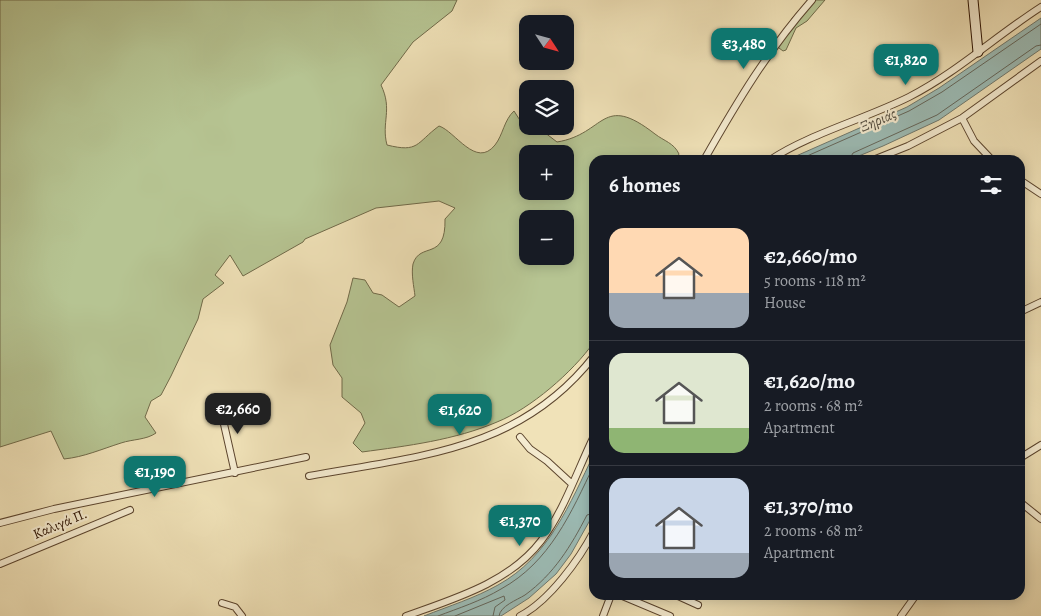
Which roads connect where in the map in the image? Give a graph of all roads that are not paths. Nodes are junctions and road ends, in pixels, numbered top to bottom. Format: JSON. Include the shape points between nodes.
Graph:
{"nodes":[{"id":1,"x":812,"y":0,"type":"edge"},
{"id":2,"x":973,"y":0,"type":"edge"},
{"id":3,"x":1041,"y":7,"type":"edge"},
{"id":4,"x":978,"y":52,"type":"junction"},
{"id":5,"x":1041,"y":61,"type":"edge"},
{"id":6,"x":962,"y":118,"type":"junction"},
{"id":7,"x":707,"y":155,"type":"edge"},
{"id":8,"x":779,"y":155,"type":"edge"},
{"id":9,"x":886,"y":155,"type":"edge"},
{"id":10,"x":988,"y":155,"type":"edge"},
{"id":11,"x":1025,"y":183,"type":"edge"},
{"id":12,"x":1041,"y":194,"type":"edge"},
{"id":13,"x":1041,"y":302,"type":"edge"},
{"id":14,"x":1025,"y":310,"type":"edge"},
{"id":15,"x":589,"y":361,"type":"edge"},
{"id":16,"x":219,"y":402,"type":"dead end"},
{"id":17,"x":520,"y":437,"type":"dead end"},
{"id":18,"x":1040,"y":446,"type":"edge"},
{"id":19,"x":589,"y":447,"type":"edge"},
{"id":20,"x":1025,"y":455,"type":"edge"},
{"id":21,"x":306,"y":457,"type":"dead end"},
{"id":22,"x":235,"y":473,"type":"junction"},
{"id":23,"x":309,"y":476,"type":"dead end"},
{"id":24,"x":572,"y":484,"type":"junction"},
{"id":25,"x":1025,"y":506,"type":"edge"},
{"id":26,"x":130,"y":510,"type":"dead end"},
{"id":27,"x":1041,"y":519,"type":"edge"},
{"id":28,"x":0,"y":523,"type":"edge"},
{"id":29,"x":589,"y":539,"type":"edge"},
{"id":30,"x":0,"y":564,"type":"edge"},
{"id":31,"x":609,"y":600,"type":"edge"},
{"id":32,"x":632,"y":600,"type":"edge"},
{"id":33,"x":687,"y":600,"type":"edge"},
{"id":34,"x":913,"y":600,"type":"edge"},
{"id":35,"x":222,"y":603,"type":"dead end"},
{"id":36,"x":698,"y":605,"type":"dead end"},
{"id":37,"x":532,"y":613,"type":"edge"},
{"id":38,"x":242,"y":616,"type":"edge"},
{"id":39,"x":406,"y":616,"type":"edge"},
{"id":40,"x":520,"y":616,"type":"edge"},
{"id":41,"x":603,"y":616,"type":"edge"},
{"id":42,"x":670,"y":616,"type":"edge"},
{"id":43,"x":902,"y":616,"type":"edge"}],
"edges":[{"from":1,"to":7,"type":"street","via":[[781,35]]},
{"from":2,"to":4,"type":"street"},
{"from":3,"to":4,"type":"street"},
{"from":4,"to":8,"type":"street","via":[[910,97]]},
{"from":5,"to":6,"type":"street"},
{"from":6,"to":9,"type":"street"},
{"from":6,"to":10,"type":"street","via":[[974,140]]},
{"from":11,"to":12,"type":"street"},
{"from":13,"to":14,"type":"street"},
{"from":15,"to":23,"type":"street","via":[[539,409],[487,437],[441,452]]},
{"from":16,"to":22,"type":"street"},
{"from":17,"to":24,"type":"street"},
{"from":18,"to":20,"type":"street"},
{"from":19,"to":24,"type":"street"},
{"from":21,"to":22,"type":"street"},
{"from":22,"to":28,"type":"street","via":[[107,497]]},
{"from":24,"to":39,"type":"street","via":[[545,536],[524,559],[478,589]]},
{"from":25,"to":27,"type":"street"},
{"from":26,"to":30,"type":"street","name":"Καλιγά Π."},
{"from":29,"to":37,"type":"street","via":[[571,569]]},
{"from":31,"to":41,"type":"street"},
{"from":32,"to":42,"type":"street"},
{"from":33,"to":36,"type":"street"},
{"from":34,"to":43,"type":"street"},
{"from":35,"to":38,"type":"street","via":[[235,607]]},
{"from":37,"to":40,"type":"street"}]}
